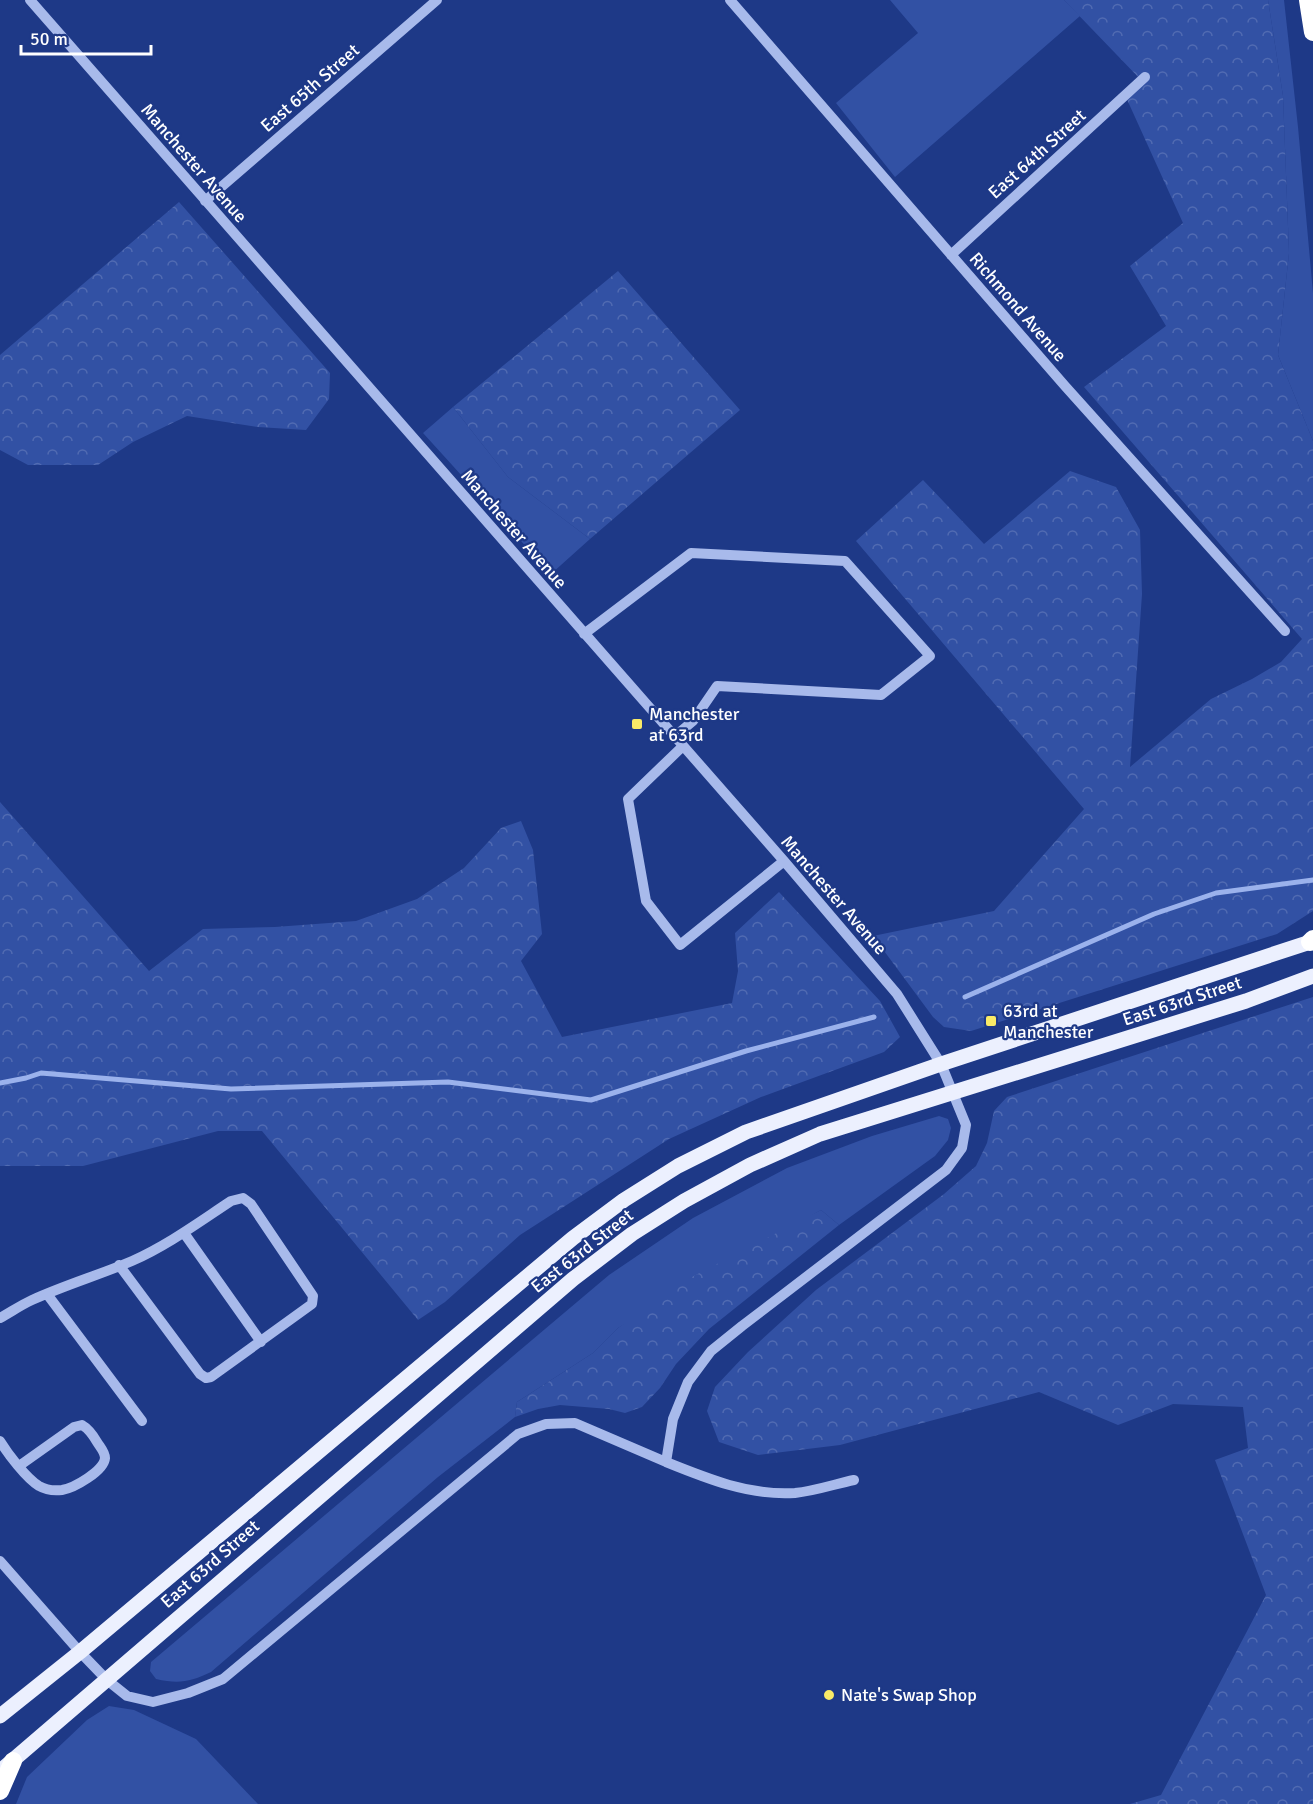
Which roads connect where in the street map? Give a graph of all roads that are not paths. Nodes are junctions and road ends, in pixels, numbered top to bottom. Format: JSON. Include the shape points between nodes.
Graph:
{"nodes":[{"id":1,"x":30,"y":0,"type":"edge"},
{"id":2,"x":438,"y":0,"type":"edge"},
{"id":3,"x":730,"y":0,"type":"edge"},
{"id":4,"x":1308,"y":0,"type":"edge"},
{"id":5,"x":1313,"y":33,"type":"edge"},
{"id":6,"x":1145,"y":77,"type":"dead end"},
{"id":7,"x":205,"y":201,"type":"junction"},
{"id":8,"x":951,"y":255,"type":"junction"},
{"id":9,"x":1285,"y":631,"type":"dead end"},
{"id":10,"x":584,"y":634,"type":"junction"},
{"id":11,"x":674,"y":736,"type":"junction"},
{"id":12,"x":683,"y":746,"type":"junction"},
{"id":13,"x":784,"y":861,"type":"junction"},
{"id":14,"x":1312,"y":941,"type":"edge"},
{"id":15,"x":1313,"y":976,"type":"edge"},
{"id":16,"x":941,"y":1064,"type":"junction"},
{"id":17,"x":952,"y":1093,"type":"junction"},
{"id":18,"x":184,"y":1233,"type":"junction"},
{"id":19,"x":119,"y":1265,"type":"junction"},
{"id":20,"x":47,"y":1294,"type":"junction"},
{"id":21,"x":0,"y":1318,"type":"edge"},
{"id":22,"x":261,"y":1342,"type":"junction"},
{"id":23,"x":142,"y":1421,"type":"dead end"},
{"id":24,"x":0,"y":1441,"type":"edge"},
{"id":25,"x":666,"y":1462,"type":"junction"},
{"id":26,"x":19,"y":1466,"type":"junction"},
{"id":27,"x":854,"y":1480,"type":"dead end"},
{"id":28,"x":0,"y":1560,"type":"edge"},
{"id":29,"x":80,"y":1652,"type":"junction"},
{"id":30,"x":107,"y":1680,"type":"junction"},
{"id":31,"x":0,"y":1716,"type":"edge"},
{"id":32,"x":6,"y":1766,"type":"edge"},
{"id":33,"x":0,"y":1791,"type":"edge"}],
"edges":[{"from":1,"to":7,"type":"street","name":"Manchester Avenue"},
{"from":2,"to":7,"type":"street","name":"East 65th Street"},
{"from":3,"to":8,"type":"street","name":"Richmond Avenue"},
{"from":4,"to":5,"type":"highway"},
{"from":6,"to":8,"type":"street","name":"East 64th Street"},
{"from":7,"to":10,"type":"street","name":"Manchester Avenue"},
{"from":8,"to":9,"type":"street","name":"Richmond Avenue"},
{"from":10,"to":11,"type":"street","name":"Manchester Avenue"},
{"from":10,"to":11,"type":"street","via":[[691,553],[845,561],[930,656],[881,695],[717,686],[693,721]]},
{"from":11,"to":12,"type":"street","name":"Manchester Avenue"},
{"from":12,"to":13,"type":"street","name":"Manchester Avenue"},
{"from":12,"to":13,"type":"street","via":[[628,798],[646,901],[680,945]]},
{"from":13,"to":16,"type":"street","name":"Manchester Avenue","via":[[897,994]]},
{"from":14,"to":16,"type":"main road","name":"East 63rd Street"},
{"from":15,"to":17,"type":"main road","name":"East 63rd Street","via":[[1246,1001]]},
{"from":16,"to":17,"type":"street","name":"Manchester Avenue"},
{"from":16,"to":29,"type":"main road","name":"East 63rd Street","via":[[746,1132],[678,1166],[624,1200],[573,1238]]},
{"from":17,"to":25,"type":"street","name":"Manchester Avenue","via":[[966,1125],[962,1148],[946,1170],[711,1351],[688,1382],[673,1419]]},
{"from":17,"to":30,"type":"main road","name":"East 63rd Street","via":[[820,1134],[750,1165],[632,1234],[573,1279]]},
{"from":18,"to":19,"type":"street"},
{"from":18,"to":22,"type":"street"},
{"from":18,"to":22,"type":"street","via":[[231,1201],[243,1198],[251,1204],[313,1296],[312,1304]]},
{"from":19,"to":20,"type":"street"},
{"from":19,"to":22,"type":"street","via":[[206,1378]]},
{"from":20,"to":21,"type":"street"},
{"from":20,"to":23,"type":"street"},
{"from":24,"to":26,"type":"street"},
{"from":25,"to":27,"type":"street","via":[[715,1482],[760,1492],[796,1493]]},
{"from":25,"to":30,"type":"street","via":[[575,1423],[546,1424],[518,1434],[223,1679],[153,1702],[127,1696]]},
{"from":26,"to":26,"type":"street","via":[[38,1486],[63,1490],[101,1468],[105,1459],[88,1428],[82,1425]]},
{"from":28,"to":29,"type":"street"},
{"from":29,"to":30,"type":"street"},
{"from":29,"to":31,"type":"main road","name":"East 63rd Street"},
{"from":30,"to":32,"type":"main road","name":"East 63rd Street"},
{"from":32,"to":33,"type":"highway"}]}
